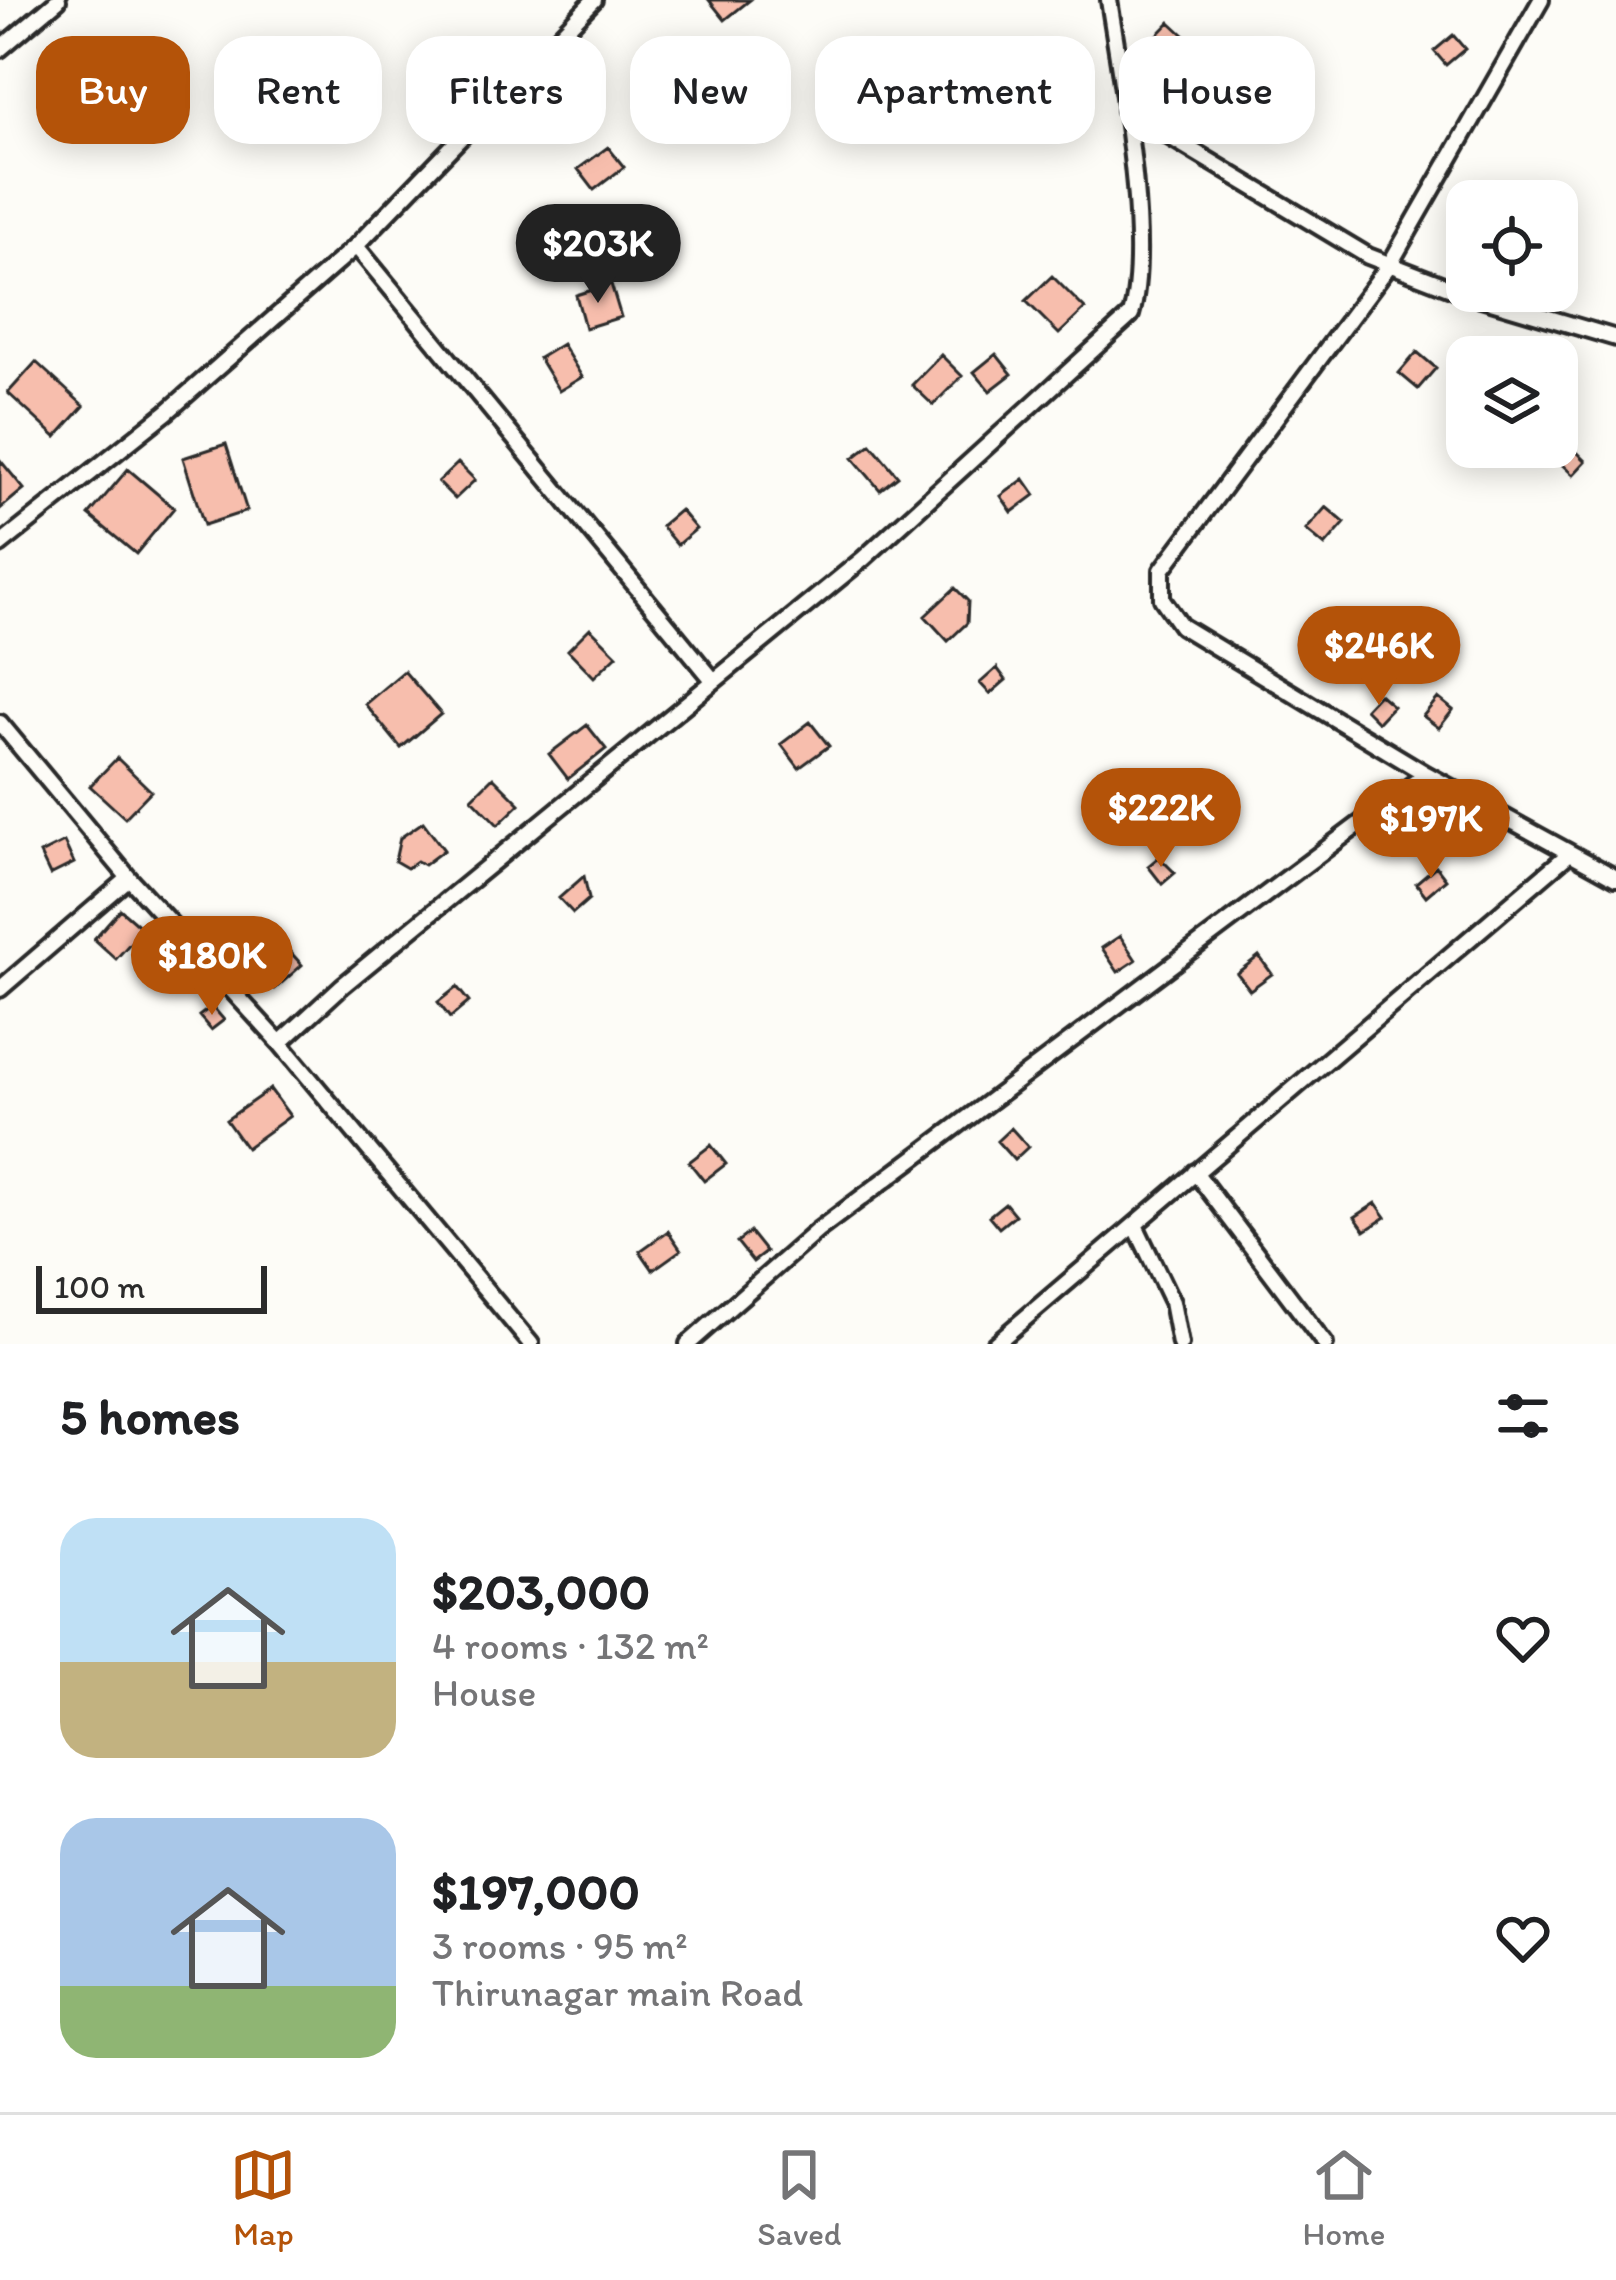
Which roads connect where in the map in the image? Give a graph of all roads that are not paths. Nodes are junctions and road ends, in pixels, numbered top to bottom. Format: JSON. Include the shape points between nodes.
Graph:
{"nodes":[{"id":1,"x":58,"y":0,"type":"edge"},
{"id":2,"x":593,"y":0,"type":"edge"},
{"id":3,"x":1109,"y":0,"type":"edge"},
{"id":4,"x":1541,"y":0,"type":"edge"},
{"id":5,"x":0,"y":49,"type":"edge"},
{"id":6,"x":1119,"y":69,"type":"edge"},
{"id":7,"x":1128,"y":144,"type":"edge"},
{"id":8,"x":1181,"y":144,"type":"edge"},
{"id":9,"x":356,"y":246,"type":"junction"},
{"id":10,"x":1390,"y":264,"type":"junction"},
{"id":11,"x":1616,"y":338,"type":"edge"},
{"id":12,"x":0,"y":545,"type":"edge"},
{"id":13,"x":713,"y":680,"type":"junction"},
{"id":14,"x":0,"y":723,"type":"edge"},
{"id":15,"x":1426,"y":774,"type":"junction"},
{"id":16,"x":1570,"y":853,"type":"junction"},
{"id":17,"x":129,"y":878,"type":"junction"},
{"id":18,"x":1616,"y":878,"type":"edge"},
{"id":19,"x":0,"y":989,"type":"edge"},
{"id":20,"x":280,"y":1043,"type":"junction"},
{"id":21,"x":1195,"y":1172,"type":"junction"},
{"id":22,"x":1135,"y":1226,"type":"junction"},
{"id":23,"x":531,"y":1344,"type":"edge"},
{"id":24,"x":688,"y":1344,"type":"edge"},
{"id":25,"x":995,"y":1344,"type":"edge"},
{"id":26,"x":1180,"y":1344,"type":"edge"},
{"id":27,"x":1325,"y":1344,"type":"edge"}],
"edges":[{"from":1,"to":5,"type":"street"},
{"from":2,"to":9,"type":"street"},
{"from":3,"to":6,"type":"street"},
{"from":4,"to":10,"type":"street"},
{"from":7,"to":13,"type":"street","via":[[1140,286],[1131,315],[863,559]]},
{"from":8,"to":10,"type":"street"},
{"from":9,"to":12,"type":"street"},
{"from":9,"to":13,"type":"street"},
{"from":10,"to":11,"type":"street"},
{"from":10,"to":15,"type":"street","via":[[1162,570],[1162,599],[1181,626]]},
{"from":13,"to":20,"type":"street"},
{"from":14,"to":17,"type":"street"},
{"from":15,"to":16,"type":"street"},
{"from":15,"to":24,"type":"street","via":[[817,1231]]},
{"from":16,"to":18,"type":"street"},
{"from":16,"to":21,"type":"street"},
{"from":17,"to":19,"type":"street"},
{"from":17,"to":20,"type":"street"},
{"from":20,"to":23,"type":"street"},
{"from":21,"to":22,"type":"street"},
{"from":21,"to":27,"type":"street"},
{"from":22,"to":25,"type":"street"},
{"from":22,"to":26,"type":"street","via":[[1172,1303]]}]}
